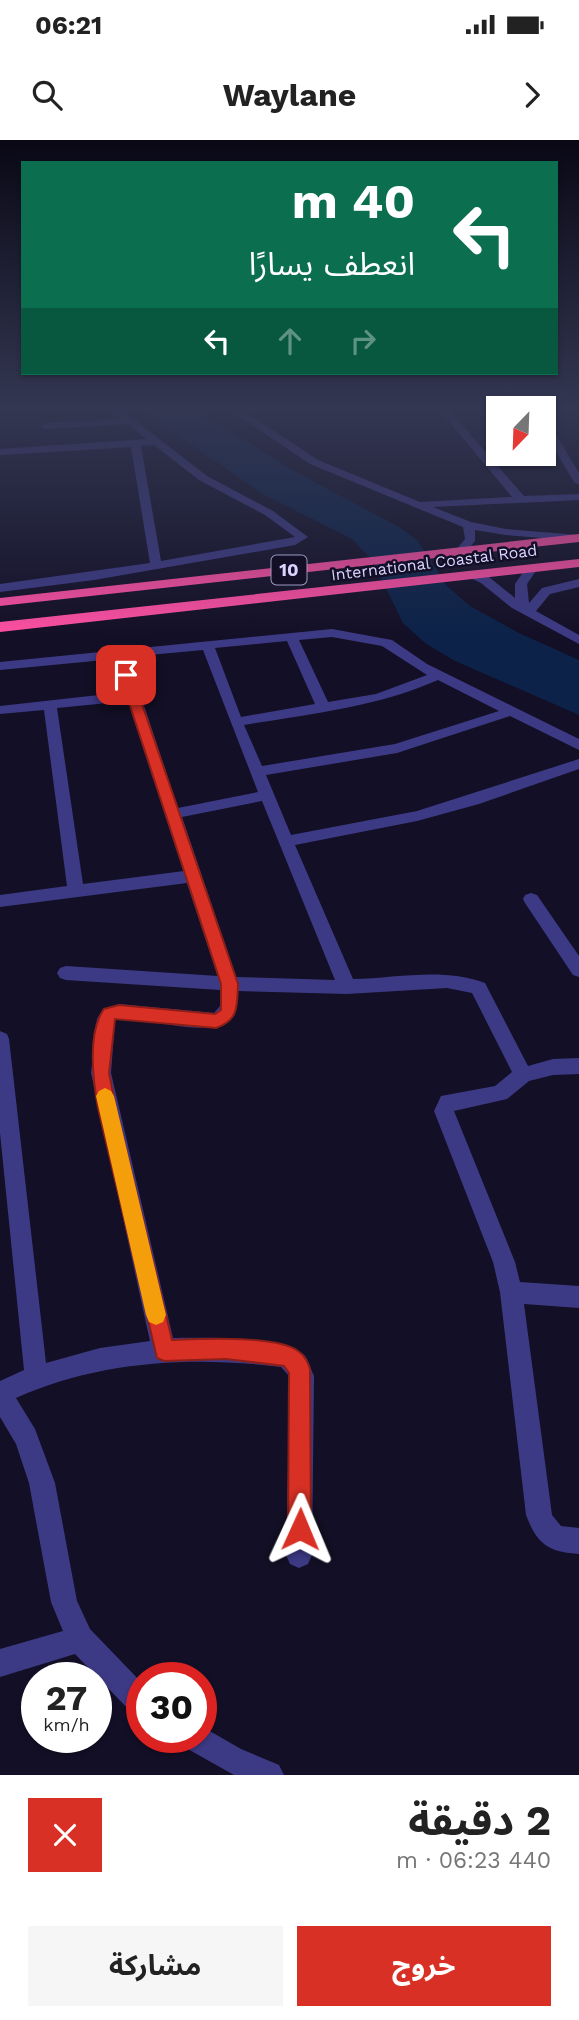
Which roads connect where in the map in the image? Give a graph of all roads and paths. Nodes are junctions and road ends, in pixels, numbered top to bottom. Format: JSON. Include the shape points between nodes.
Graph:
{"nodes":[{"id":1,"x":142,"y":484,"type":"edge"},
{"id":2,"x":215,"y":484,"type":"edge"},
{"id":3,"x":369,"y":484,"type":"edge"},
{"id":4,"x":508,"y":484,"type":"edge"},
{"id":5,"x":579,"y":497,"type":"edge"},
{"id":6,"x":521,"y":500,"type":"junction"},
{"id":7,"x":417,"y":504,"type":"junction"},
{"id":8,"x":468,"y":525,"type":"junction"},
{"id":9,"x":579,"y":538,"type":"edge"},
{"id":10,"x":461,"y":551,"type":"junction"},
{"id":11,"x":579,"y":551,"type":"edge"},
{"id":12,"x":579,"y":563,"type":"edge"},
{"id":13,"x":156,"y":566,"type":"junction"},
{"id":14,"x":532,"y":568,"type":"junction"},
{"id":15,"x":471,"y":569,"type":"junction"},
{"id":16,"x":339,"y":583,"type":"junction"},
{"id":17,"x":579,"y":583,"type":"edge"},
{"id":18,"x":0,"y":588,"type":"edge"},
{"id":19,"x":0,"y":602,"type":"edge"},
{"id":20,"x":528,"y":612,"type":"junction"},
{"id":21,"x":0,"y":614,"type":"edge"},
{"id":22,"x":0,"y":627,"type":"edge"},
{"id":23,"x":292,"y":639,"type":"junction"},
{"id":24,"x":579,"y":640,"type":"edge"},
{"id":25,"x":208,"y":646,"type":"junction"},
{"id":26,"x":120,"y":654,"type":"junction"},
{"id":27,"x":0,"y":666,"type":"edge"},
{"id":28,"x":438,"y":675,"type":"junction"},
{"id":29,"x":132,"y":696,"type":"junction"},
{"id":30,"x":50,"y":705,"type":"junction"},
{"id":31,"x":323,"y":707,"type":"junction"},
{"id":32,"x":0,"y":710,"type":"edge"},
{"id":33,"x":513,"y":711,"type":"junction"},
{"id":34,"x":236,"y":722,"type":"junction"},
{"id":35,"x":579,"y":744,"type":"edge"},
{"id":36,"x":575,"y":770,"type":"edge"},
{"id":37,"x":257,"y":772,"type":"junction"},
{"id":38,"x":267,"y":796,"type":"junction"},
{"id":39,"x":173,"y":814,"type":"junction"},
{"id":40,"x":286,"y":841,"type":"junction"},
{"id":41,"x":194,"y":876,"type":"junction"},
{"id":42,"x":76,"y":890,"type":"junction"},
{"id":43,"x":531,"y":899,"type":"dead end"},
{"id":44,"x":0,"y":901,"type":"edge"},
{"id":45,"x":579,"y":970,"type":"edge"},
{"id":46,"x":66,"y":973,"type":"dead end"},
{"id":47,"x":229,"y":984,"type":"junction"},
{"id":48,"x":347,"y":987,"type":"junction"},
{"id":49,"x":0,"y":1039,"type":"edge"},
{"id":50,"x":579,"y":1066,"type":"edge"},
{"id":51,"x":523,"y":1075,"type":"junction"},
{"id":52,"x":511,"y":1292,"type":"junction"},
{"id":53,"x":579,"y":1297,"type":"edge"},
{"id":54,"x":164,"y":1350,"type":"junction"},
{"id":55,"x":36,"y":1377,"type":"junction"},
{"id":56,"x":0,"y":1393,"type":"edge"},
{"id":57,"x":579,"y":1541,"type":"edge"},
{"id":58,"x":299,"y":1555,"type":"dead end"},
{"id":59,"x":80,"y":1639,"type":"junction"},
{"id":60,"x":0,"y":1662,"type":"edge"},
{"id":61,"x":126,"y":1688,"type":"edge"},
{"id":62,"x":217,"y":1751,"type":"edge"},
{"id":63,"x":269,"y":1775,"type":"edge"}],
"edges":[{"from":1,"to":13,"type":"street"},
{"from":2,"to":13,"type":"street","via":[[302,537],[295,542]]},
{"from":3,"to":7,"type":"street"},
{"from":4,"to":6,"type":"street"},
{"from":5,"to":6,"type":"street"},
{"from":6,"to":7,"type":"street"},
{"from":7,"to":8,"type":"street"},
{"from":8,"to":9,"type":"street"},
{"from":8,"to":10,"type":"street","via":[[471,539]]},
{"from":9,"to":10,"type":"highway","name":"International Coastal Road","number":"10"},
{"from":10,"to":19,"type":"highway","name":"International Coastal Road","number":"10"},
{"from":11,"to":15,"type":"highway"},
{"from":12,"to":14,"type":"highway","name":"International Coastal Road","number":"10"},
{"from":13,"to":18,"type":"street"},
{"from":14,"to":15,"type":"highway","name":"International Coastal Road","number":"10"},
{"from":14,"to":20,"type":"street","via":[[522,579],[519,592]]},
{"from":15,"to":16,"type":"highway","name":"International Coastal Road","number":"10"},
{"from":15,"to":20,"type":"street"},
{"from":16,"to":21,"type":"highway"},
{"from":16,"to":22,"type":"highway","name":"International Coastal Road","number":"10"},
{"from":17,"to":20,"type":"street","via":[[546,591]]},
{"from":20,"to":24,"type":"street"},
{"from":23,"to":25,"type":"street"},
{"from":23,"to":28,"type":"street","via":[[332,633],[359,636],[387,643]]},
{"from":23,"to":31,"type":"street"},
{"from":25,"to":26,"type":"street"},
{"from":25,"to":34,"type":"street"},
{"from":26,"to":27,"type":"street"},
{"from":26,"to":29,"type":"street"},
{"from":28,"to":31,"type":"street","via":[[402,691]]},
{"from":28,"to":33,"type":"street"},
{"from":29,"to":30,"type":"street"},
{"from":29,"to":39,"type":"street"},
{"from":30,"to":32,"type":"street"},
{"from":30,"to":42,"type":"street"},
{"from":31,"to":34,"type":"street"},
{"from":33,"to":35,"type":"street"},
{"from":33,"to":37,"type":"street","via":[[397,748]]},
{"from":34,"to":37,"type":"street"},
{"from":36,"to":40,"type":"street","via":[[417,816]]},
{"from":37,"to":38,"type":"street"},
{"from":38,"to":39,"type":"street"},
{"from":38,"to":40,"type":"street"},
{"from":39,"to":41,"type":"street"},
{"from":40,"to":48,"type":"street"},
{"from":41,"to":42,"type":"street"},
{"from":41,"to":47,"type":"street"},
{"from":42,"to":44,"type":"street"},
{"from":43,"to":45,"type":"street"},
{"from":46,"to":47,"type":"street"},
{"from":47,"to":48,"type":"street"},
{"from":47,"to":54,"type":"street","via":[[229,1011],[216,1021],[119,1011],[106,1019],[101,1073]]},
{"from":48,"to":51,"type":"street","via":[[456,981],[472,985],[484,995]]},
{"from":49,"to":55,"type":"street"},
{"from":50,"to":51,"type":"street"},
{"from":51,"to":52,"type":"street","via":[[500,1093],[448,1102],[444,1111]]},
{"from":52,"to":53,"type":"street"},
{"from":52,"to":57,"type":"street","via":[[539,1515],[544,1530],[552,1536]]},
{"from":54,"to":55,"type":"street"},
{"from":54,"to":58,"type":"street","via":[[226,1349],[284,1356],[296,1363],[302,1376]]},
{"from":55,"to":56,"type":"street"},
{"from":56,"to":59,"type":"street","via":[[26,1438],[42,1483],[64,1602]]},
{"from":59,"to":60,"type":"street"},
{"from":59,"to":61,"type":"street"},
{"from":62,"to":63,"type":"street"}]}
